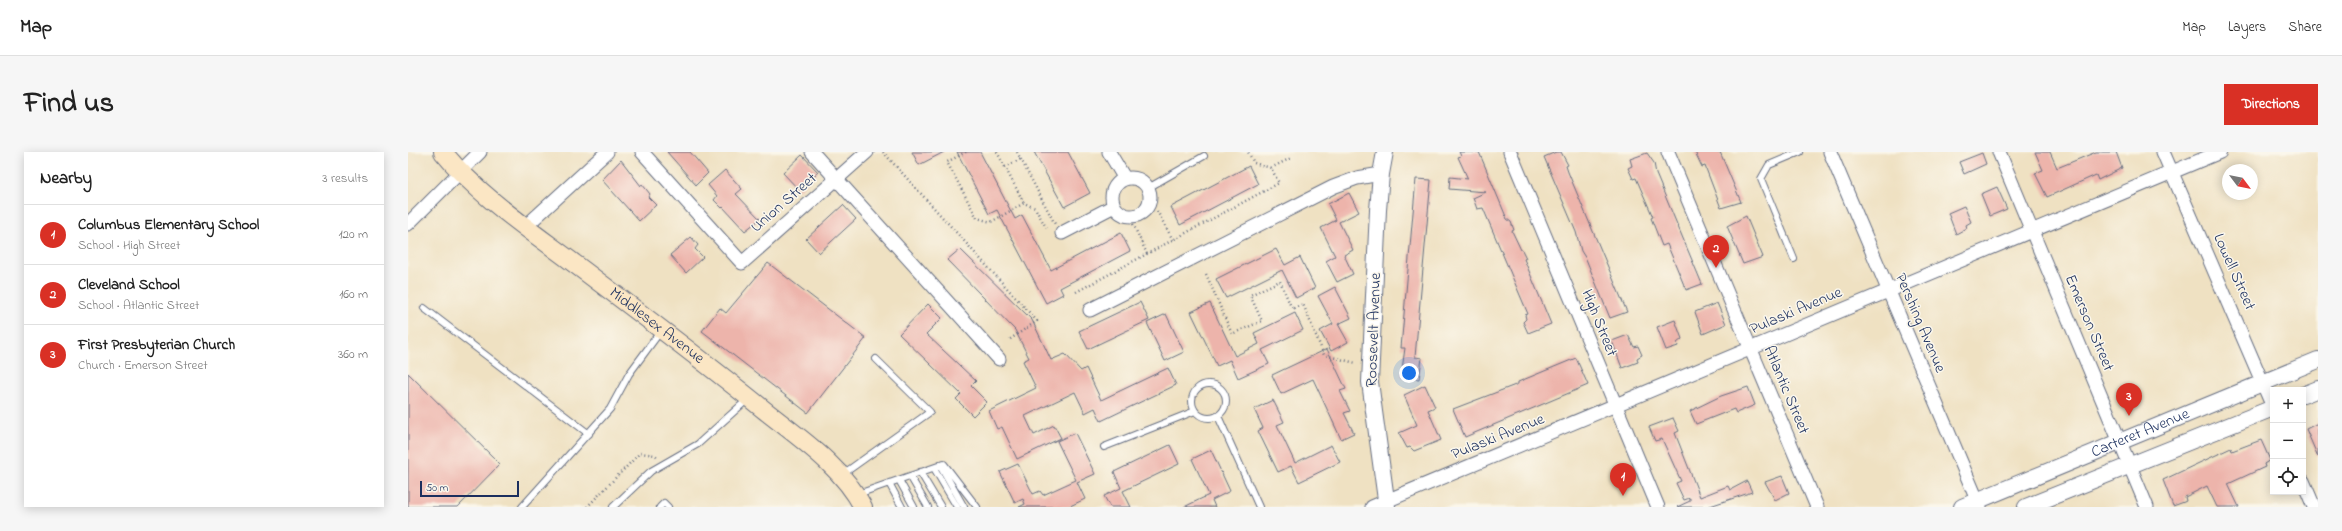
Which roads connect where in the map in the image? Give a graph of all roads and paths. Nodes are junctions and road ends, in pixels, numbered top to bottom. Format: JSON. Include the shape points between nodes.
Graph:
{"nodes":[{"id":1,"x":443,"y":152,"type":"edge"},
{"id":2,"x":480,"y":152,"type":"edge"},
{"id":3,"x":607,"y":152,"type":"edge"},
{"id":4,"x":642,"y":152,"type":"edge"},
{"id":5,"x":812,"y":152,"type":"edge"},
{"id":6,"x":867,"y":152,"type":"edge"},
{"id":7,"x":883,"y":152,"type":"edge"},
{"id":8,"x":966,"y":152,"type":"edge"},
{"id":9,"x":997,"y":152,"type":"edge"},
{"id":10,"x":1017,"y":152,"type":"edge"},
{"id":11,"x":1109,"y":152,"type":"edge"},
{"id":12,"x":1248,"y":152,"type":"edge"},
{"id":13,"x":1386,"y":152,"type":"edge"},
{"id":14,"x":1510,"y":152,"type":"edge"},
{"id":15,"x":1668,"y":152,"type":"edge"},
{"id":16,"x":1800,"y":152,"type":"edge"},
{"id":17,"x":1830,"y":152,"type":"edge"},
{"id":18,"x":1999,"y":152,"type":"edge"},
{"id":19,"x":2163,"y":152,"type":"edge"},
{"id":20,"x":2220,"y":152,"type":"edge"},
{"id":21,"x":1204,"y":156,"type":"dead end"},
{"id":22,"x":1291,"y":158,"type":"dead end"},
{"id":23,"x":1021,"y":159,"type":"junction"},
{"id":24,"x":1005,"y":167,"type":"junction"},
{"id":25,"x":1270,"y":168,"type":"junction"},
{"id":26,"x":459,"y":172,"type":"junction"},
{"id":27,"x":2171,"y":172,"type":"junction"},
{"id":28,"x":1381,"y":174,"type":"junction"},
{"id":29,"x":1125,"y":179,"type":"junction"},
{"id":30,"x":836,"y":180,"type":"junction"},
{"id":31,"x":1148,"y":188,"type":"junction"},
{"id":32,"x":1024,"y":203,"type":"junction"},
{"id":33,"x":1114,"y":206,"type":"junction"},
{"id":34,"x":1157,"y":211,"type":"dead end"},
{"id":35,"x":408,"y":224,"type":"edge"},
{"id":36,"x":1133,"y":224,"type":"dead end"},
{"id":37,"x":526,"y":226,"type":"junction"},
{"id":38,"x":1058,"y":228,"type":"joint"},
{"id":39,"x":1047,"y":229,"type":"dead end"},
{"id":40,"x":2032,"y":231,"type":"junction"},
{"id":41,"x":1173,"y":240,"type":"junction"},
{"id":42,"x":1147,"y":254,"type":"junction"},
{"id":43,"x":1794,"y":259,"type":"dead end"},
{"id":44,"x":1206,"y":274,"type":"dead end"},
{"id":45,"x":1888,"y":291,"type":"junction"},
{"id":46,"x":1076,"y":292,"type":"dead end"},
{"id":47,"x":424,"y":308,"type":"dead end"},
{"id":48,"x":1090,"y":310,"type":"dead end"},
{"id":49,"x":662,"y":330,"type":"junction"},
{"id":50,"x":1009,"y":340,"type":"dead end"},
{"id":51,"x":1750,"y":349,"type":"junction"},
{"id":52,"x":876,"y":359,"type":"dead end"},
{"id":53,"x":999,"y":359,"type":"dead end"},
{"id":54,"x":2318,"y":360,"type":"edge"},
{"id":55,"x":1356,"y":363,"type":"dead end"},
{"id":56,"x":2264,"y":383,"type":"junction"},
{"id":57,"x":2318,"y":389,"type":"edge"},
{"id":58,"x":2306,"y":394,"type":"edge"},
{"id":59,"x":749,"y":398,"type":"junction"},
{"id":60,"x":2270,"y":399,"type":"edge"},
{"id":61,"x":1615,"y":406,"type":"junction"},
{"id":62,"x":2270,"y":408,"type":"edge"},
{"id":63,"x":1195,"y":411,"type":"junction"},
{"id":64,"x":1218,"y":416,"type":"junction"},
{"id":65,"x":589,"y":434,"type":"junction"},
{"id":66,"x":2120,"y":442,"type":"junction"},
{"id":67,"x":1104,"y":447,"type":"dead end"},
{"id":68,"x":666,"y":463,"type":"junction"},
{"id":69,"x":940,"y":465,"type":"junction"},
{"id":70,"x":2130,"y":465,"type":"junction"},
{"id":71,"x":934,"y":468,"type":"junction"},
{"id":72,"x":920,"y":472,"type":"junction"},
{"id":73,"x":840,"y":476,"type":"junction"},
{"id":74,"x":910,"y":476,"type":"junction"},
{"id":75,"x":899,"y":480,"type":"junction"},
{"id":76,"x":889,"y":483,"type":"junction"},
{"id":77,"x":2306,"y":488,"type":"edge"},
{"id":78,"x":860,"y":501,"type":"edge"},
{"id":79,"x":1978,"y":504,"type":"edge"},
{"id":80,"x":1381,"y":505,"type":"edge"},
{"id":81,"x":522,"y":507,"type":"edge"},
{"id":82,"x":587,"y":507,"type":"edge"},
{"id":83,"x":613,"y":507,"type":"edge"},
{"id":84,"x":660,"y":507,"type":"edge"},
{"id":85,"x":668,"y":507,"type":"edge"},
{"id":86,"x":902,"y":507,"type":"edge"},
{"id":87,"x":914,"y":507,"type":"edge"},
{"id":88,"x":928,"y":507,"type":"edge"},
{"id":89,"x":941,"y":507,"type":"edge"},
{"id":90,"x":957,"y":507,"type":"edge"},
{"id":91,"x":964,"y":507,"type":"edge"},
{"id":92,"x":977,"y":507,"type":"edge"},
{"id":93,"x":1259,"y":507,"type":"edge"},
{"id":94,"x":1658,"y":507,"type":"edge"},
{"id":95,"x":1817,"y":507,"type":"edge"},
{"id":96,"x":1962,"y":507,"type":"edge"},
{"id":97,"x":2026,"y":507,"type":"edge"},
{"id":98,"x":2147,"y":507,"type":"edge"},
{"id":99,"x":2314,"y":507,"type":"edge"}],
"edges":[{"from":1,"to":26,"type":"main road","name":"Middlesex Avenue"},
{"from":2,"to":26,"type":"street"},
{"from":3,"to":37,"type":"street"},
{"from":4,"to":30,"type":"street","name":"Union Street","via":[[742,263]]},
{"from":5,"to":30,"type":"street"},
{"from":6,"to":30,"type":"street","name":"Union Street"},
{"from":7,"to":50,"type":"path","via":[[1037,320]]},
{"from":8,"to":32,"type":"path","via":[[947,162],[977,218],[992,222]]},
{"from":9,"to":24,"type":"path"},
{"from":10,"to":23,"type":"path"},
{"from":11,"to":29,"type":"street"},
{"from":12,"to":25,"type":"path","via":[[1254,163]]},
{"from":13,"to":28,"type":"street","name":"Roosevelt Avenue"},
{"from":14,"to":61,"type":"street","name":"High Street"},
{"from":15,"to":51,"type":"street","name":"Atlantic Street"},
{"from":16,"to":43,"type":"lane","via":[[1769,165],[1761,179]]},
{"from":17,"to":45,"type":"street","name":"Pershing Avenue"},
{"from":18,"to":40,"type":"street","name":"Emerson Street"},
{"from":19,"to":27,"type":"street","name":"Lowell Street"},
{"from":20,"to":27,"type":"street","name":"Pulaski Avenue"},
{"from":21,"to":31,"type":"lane"},
{"from":22,"to":25,"type":"path"},
{"from":23,"to":24,"type":"path"},
{"from":23,"to":38,"type":"path"},
{"from":24,"to":32,"type":"path"},
{"from":25,"to":41,"type":"path","via":[[1279,184]]},
{"from":26,"to":35,"type":"street"},
{"from":26,"to":37,"type":"main road","name":"Middlesex Avenue"},
{"from":27,"to":40,"type":"street","name":"Pulaski Avenue"},
{"from":27,"to":56,"type":"street","name":"Lowell Street"},
{"from":28,"to":48,"type":"street","via":[[1333,186]]},
{"from":28,"to":80,"type":"street","name":"Roosevelt Avenue","via":[[1370,382]]},
{"from":29,"to":31,"type":"street","via":[[1136,178]]},
{"from":29,"to":33,"type":"street","via":[[1113,190]]},
{"from":30,"to":53,"type":"street"},
{"from":31,"to":33,"type":"street","via":[[1150,202],[1142,213],[1128,216]]},
{"from":32,"to":39,"type":"path","via":[[1035,208]]},
{"from":33,"to":38,"type":"street"},
{"from":34,"to":41,"type":"path"},
{"from":36,"to":42,"type":"path"},
{"from":37,"to":49,"type":"main road","name":"Middlesex Avenue"},
{"from":40,"to":45,"type":"street","name":"Pulaski Avenue"},
{"from":40,"to":66,"type":"street","name":"Emerson Street"},
{"from":41,"to":42,"type":"path"},
{"from":42,"to":46,"type":"path"},
{"from":44,"to":55,"type":"path","via":[[1232,334],[1262,321],[1250,295],[1280,281],[1292,309],[1303,304],[1324,355]]},
{"from":45,"to":51,"type":"street","name":"Pulaski Avenue"},
{"from":45,"to":79,"type":"street","name":"Pershing Avenue"},
{"from":47,"to":65,"type":"lane"},
{"from":49,"to":59,"type":"main road","name":"Middlesex Avenue"},
{"from":49,"to":65,"type":"lane","via":[[629,374],[610,409]]},
{"from":51,"to":61,"type":"street","name":"Pulaski Avenue"},
{"from":51,"to":95,"type":"street","name":"Atlantic Street"},
{"from":52,"to":73,"type":"lane","via":[[930,412]]},
{"from":54,"to":56,"type":"street","name":"Carteret Avenue"},
{"from":56,"to":60,"type":"street","name":"Lowell Street"},
{"from":56,"to":66,"type":"street","name":"Carteret Avenue"},
{"from":57,"to":58,"type":"street"},
{"from":59,"to":68,"type":"lane","via":[[698,444]]},
{"from":59,"to":73,"type":"main road","name":"Middlesex Avenue","via":[[820,454]]},
{"from":61,"to":80,"type":"street","name":"Pulaski Avenue"},
{"from":61,"to":94,"type":"street","name":"High Street"},
{"from":62,"to":70,"type":"street","name":"Carteret Avenue"},
{"from":63,"to":64,"type":"lane","via":[[1207,418]]},
{"from":63,"to":64,"type":"lane","via":[[1192,400],[1194,393],[1204,384],[1212,384],[1224,391],[1226,398],[1224,410]]},
{"from":63,"to":67,"type":"lane"},
{"from":64,"to":93,"type":"lane"},
{"from":65,"to":81,"type":"lane"},
{"from":66,"to":70,"type":"street","name":"Emerson Street"},
{"from":66,"to":79,"type":"street","name":"Carteret Avenue"},
{"from":68,"to":82,"type":"path","via":[[656,455],[640,453]]},
{"from":68,"to":83,"type":"lane","via":[[651,471]]},
{"from":69,"to":71,"type":"lane"},
{"from":69,"to":91,"type":"lane"},
{"from":69,"to":92,"type":"lane","via":[[944,464]]},
{"from":70,"to":97,"type":"street","name":"Carteret Avenue"},
{"from":70,"to":98,"type":"street","name":"Emerson Street"},
{"from":71,"to":72,"type":"lane"},
{"from":71,"to":90,"type":"lane"},
{"from":72,"to":74,"type":"lane"},
{"from":72,"to":89,"type":"lane"},
{"from":73,"to":78,"type":"main road","name":"Middlesex Avenue"},
{"from":74,"to":75,"type":"lane"},
{"from":74,"to":88,"type":"lane"},
{"from":75,"to":76,"type":"lane"},
{"from":75,"to":87,"type":"lane"},
{"from":76,"to":78,"type":"lane"},
{"from":76,"to":86,"type":"lane"},
{"from":77,"to":99,"type":"street"},
{"from":79,"to":96,"type":"street","name":"Carteret Avenue"},
{"from":84,"to":85,"type":"lane","via":[[664,503]]}]}
